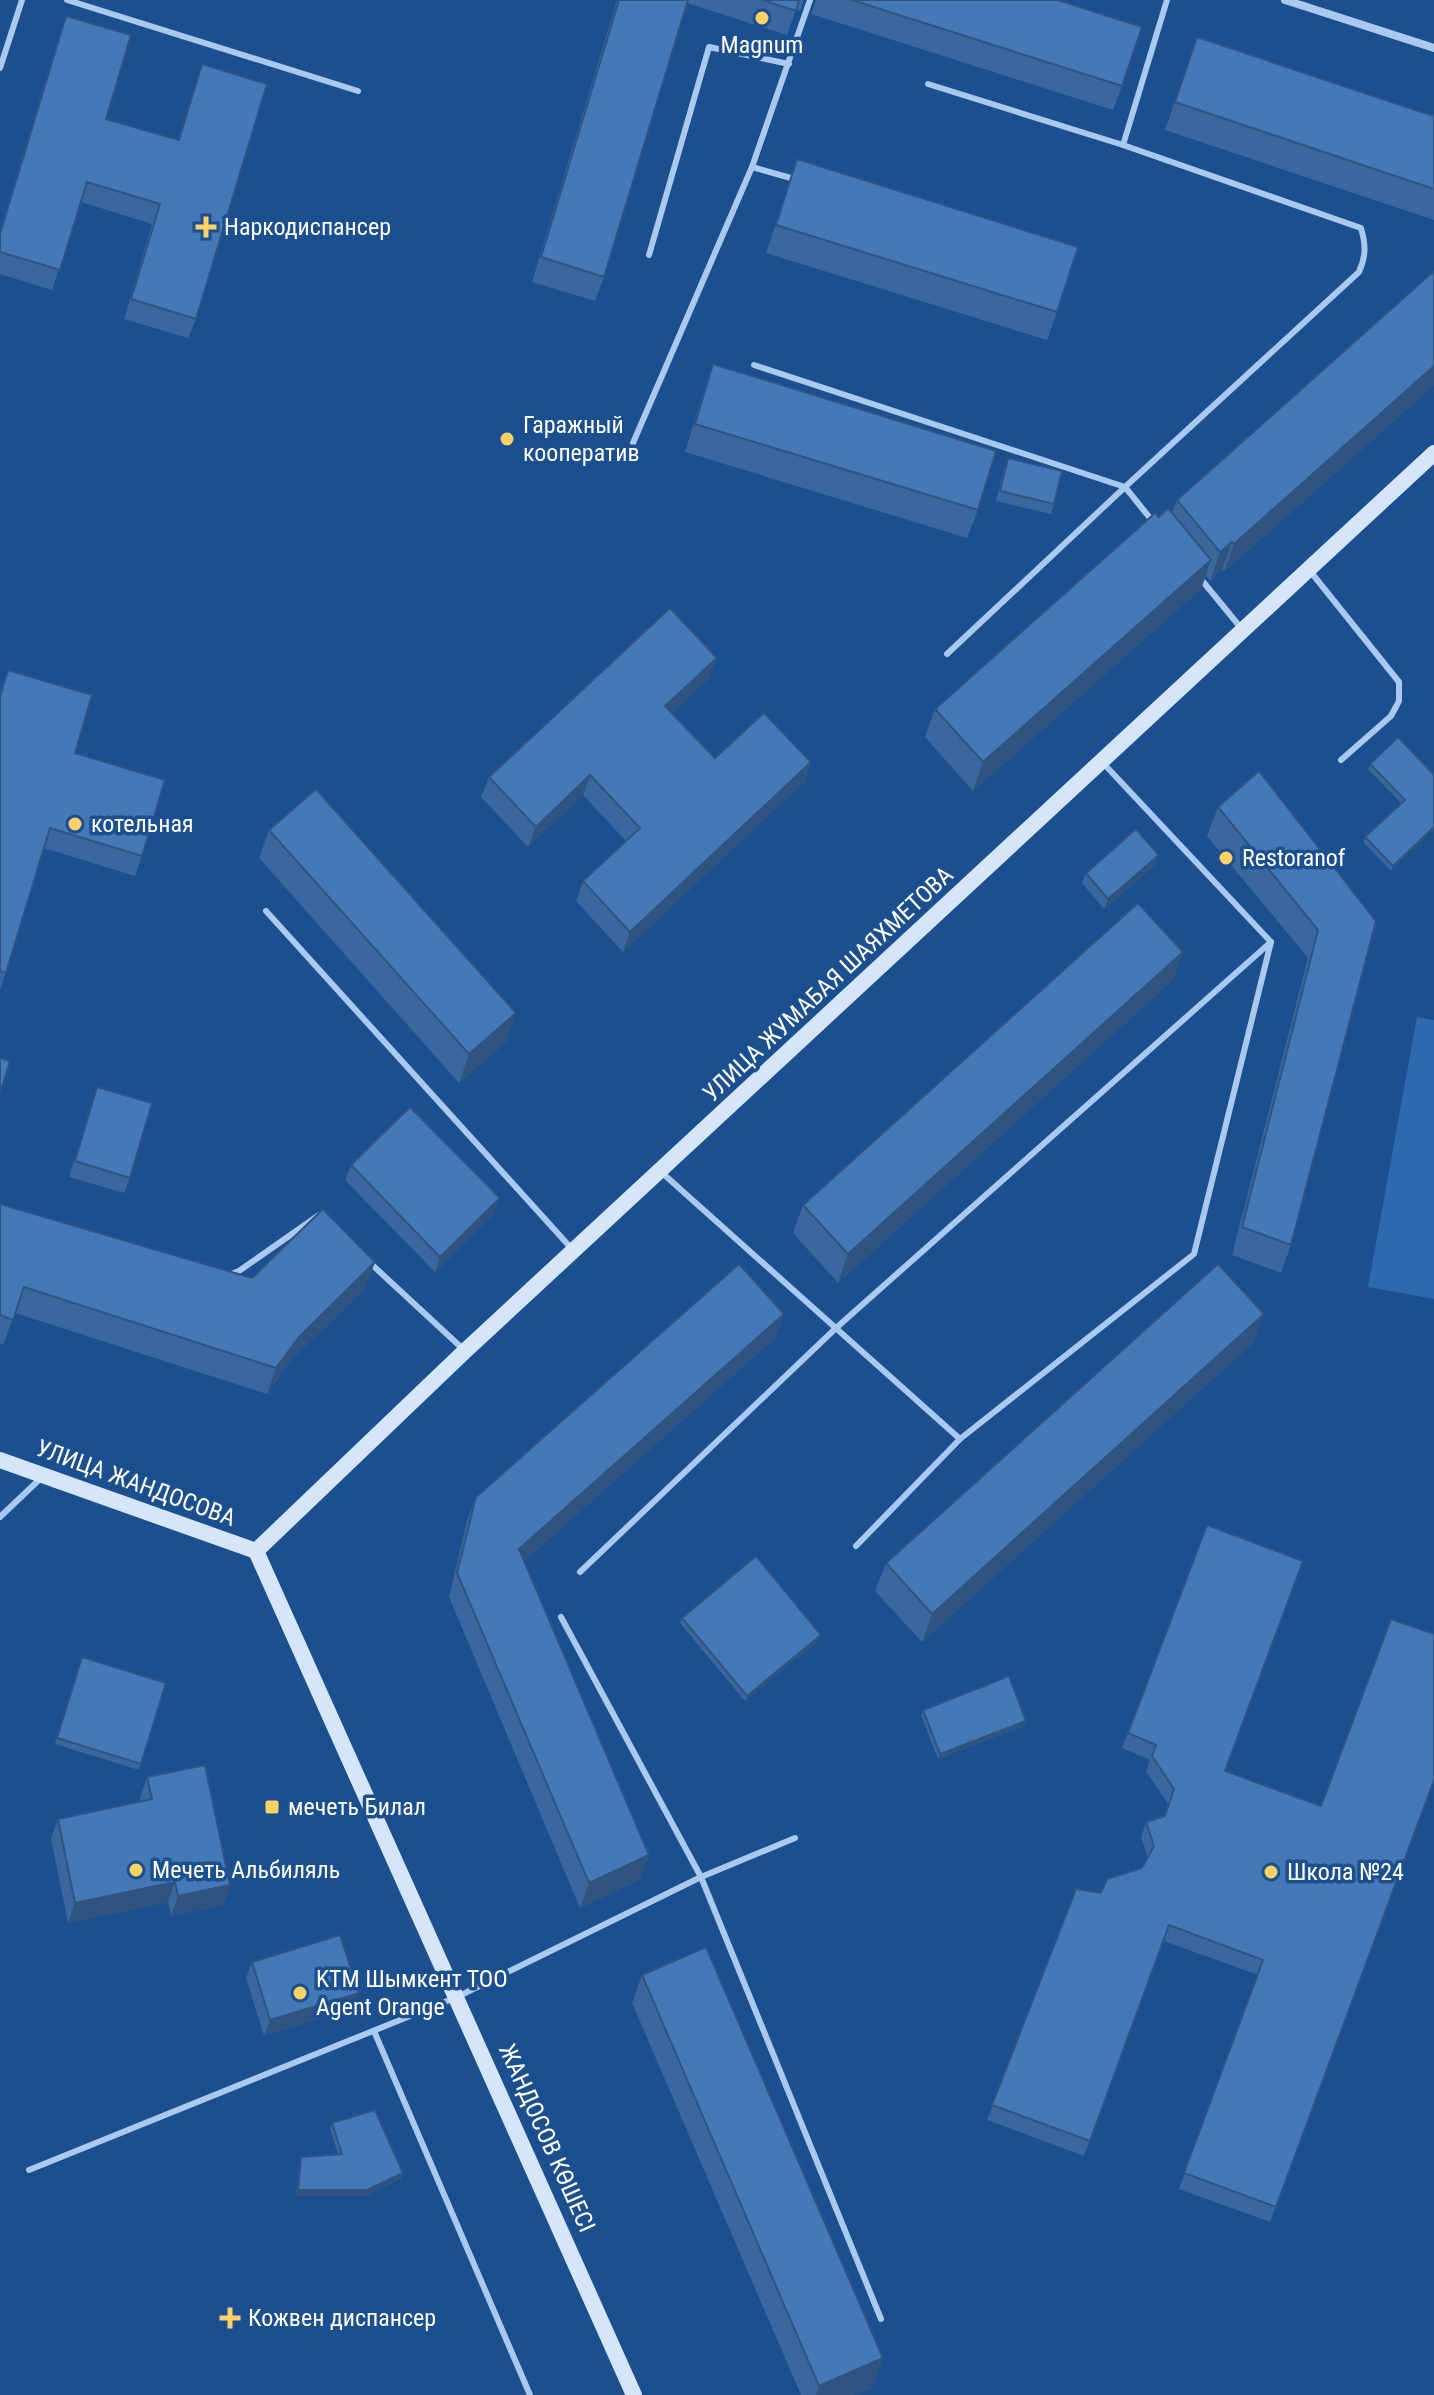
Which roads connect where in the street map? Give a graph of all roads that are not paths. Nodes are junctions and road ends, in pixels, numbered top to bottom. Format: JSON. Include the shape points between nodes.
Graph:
{"nodes":[{"id":1,"x":22,"y":0,"type":"edge"},
{"id":2,"x":67,"y":0,"type":"edge"},
{"id":3,"x":810,"y":0,"type":"edge"},
{"id":4,"x":1167,"y":0,"type":"edge"},
{"id":5,"x":1285,"y":0,"type":"edge"},
{"id":6,"x":1434,"y":48,"type":"edge"},
{"id":7,"x":789,"y":64,"type":"junction"},
{"id":8,"x":0,"y":68,"type":"edge"},
{"id":9,"x":928,"y":84,"type":"dead end"},
{"id":10,"x":358,"y":91,"type":"dead end"},
{"id":11,"x":1123,"y":145,"type":"junction"},
{"id":12,"x":752,"y":167,"type":"junction"},
{"id":13,"x":812,"y":184,"type":"edge"},
{"id":14,"x":649,"y":255,"type":"dead end"},
{"id":15,"x":754,"y":365,"type":"dead end"},
{"id":16,"x":633,"y":443,"type":"dead end"},
{"id":17,"x":1434,"y":453,"type":"edge"},
{"id":18,"x":1125,"y":487,"type":"junction"},
{"id":19,"x":1164,"y":535,"type":"edge"},
{"id":20,"x":1308,"y":570,"type":"junction"},
{"id":21,"x":1194,"y":571,"type":"edge"},
{"id":22,"x":1243,"y":631,"type":"junction"},
{"id":23,"x":947,"y":654,"type":"dead end"},
{"id":24,"x":1341,"y":760,"type":"dead end"},
{"id":25,"x":1103,"y":763,"type":"junction"},
{"id":26,"x":266,"y":911,"type":"dead end"},
{"id":27,"x":1271,"y":942,"type":"junction"},
{"id":28,"x":660,"y":1171,"type":"junction"},
{"id":29,"x":330,"y":1225,"type":"edge"},
{"id":30,"x":574,"y":1252,"type":"junction"},
{"id":31,"x":364,"y":1257,"type":"edge"},
{"id":32,"x":218,"y":1279,"type":"edge"},
{"id":33,"x":836,"y":1328,"type":"junction"},
{"id":34,"x":465,"y":1351,"type":"junction"},
{"id":35,"x":960,"y":1439,"type":"junction"},
{"id":36,"x":0,"y":1460,"type":"edge"},
{"id":37,"x":43,"y":1475,"type":"junction"},
{"id":38,"x":0,"y":1517,"type":"edge"},
{"id":39,"x":856,"y":1546,"type":"dead end"},
{"id":40,"x":256,"y":1551,"type":"junction"},
{"id":41,"x":580,"y":1572,"type":"dead end"},
{"id":42,"x":561,"y":1617,"type":"dead end"},
{"id":43,"x":795,"y":1838,"type":"dead end"},
{"id":44,"x":701,"y":1877,"type":"junction"},
{"id":45,"x":457,"y":1997,"type":"junction"},
{"id":46,"x":374,"y":2031,"type":"junction"},
{"id":47,"x":29,"y":2170,"type":"dead end"},
{"id":48,"x":881,"y":2319,"type":"dead end"},
{"id":49,"x":530,"y":2395,"type":"edge"},
{"id":50,"x":634,"y":2395,"type":"edge"}],
"edges":[{"from":1,"to":8,"type":"lane"},
{"from":2,"to":10,"type":"lane"},
{"from":3,"to":7,"type":"lane"},
{"from":4,"to":11,"type":"lane"},
{"from":5,"to":6,"type":"street"},
{"from":7,"to":12,"type":"lane"},
{"from":7,"to":14,"type":"lane","via":[[709,47]]},
{"from":9,"to":11,"type":"lane"},
{"from":11,"to":18,"type":"lane","via":[[1361,228],[1365,242],[1359,272]]},
{"from":12,"to":13,"type":"lane"},
{"from":12,"to":16,"type":"lane"},
{"from":15,"to":18,"type":"lane"},
{"from":17,"to":20,"type":"street","name":"УЛИЦА ЖУМАБАЯ ШАЯХМЕТОВА"},
{"from":18,"to":19,"type":"lane"},
{"from":18,"to":23,"type":"lane"},
{"from":20,"to":22,"type":"street","name":"УЛИЦА ЖУМАБАЯ ШАЯХМЕТОВА"},
{"from":20,"to":24,"type":"lane","via":[[1399,682],[1399,701],[1391,716]]},
{"from":21,"to":22,"type":"lane"},
{"from":22,"to":25,"type":"street","name":"УЛИЦА ЖУМАБАЯ ШАЯХМЕТОВА"},
{"from":25,"to":27,"type":"lane"},
{"from":25,"to":28,"type":"street","name":"УЛИЦА ЖУМАБАЯ ШАЯХМЕТОВА"},
{"from":26,"to":30,"type":"lane"},
{"from":27,"to":33,"type":"lane"},
{"from":27,"to":35,"type":"lane","via":[[1194,1254]]},
{"from":28,"to":30,"type":"street","name":"УЛИЦА ЖУМАБАЯ ШАЯХМЕТОВА"},
{"from":28,"to":33,"type":"lane"},
{"from":29,"to":32,"type":"lane","via":[[319,1215],[239,1271]]},
{"from":30,"to":34,"type":"street","name":"УЛИЦА ЖУМАБАЯ ШАЯХМЕТОВА"},
{"from":31,"to":34,"type":"lane"},
{"from":33,"to":35,"type":"lane"},
{"from":33,"to":41,"type":"lane"},
{"from":34,"to":40,"type":"street","name":"УЛИЦА ЖУМАБАЯ ШАЯХМЕТОВА"},
{"from":35,"to":39,"type":"lane"},
{"from":36,"to":37,"type":"street","name":"УЛИЦА ЖАНДОСОВА"},
{"from":37,"to":38,"type":"lane"},
{"from":37,"to":40,"type":"street","name":"УЛИЦА ЖАНДОСОВА"},
{"from":40,"to":45,"type":"street","name":"ЖАНДОСОВ КӨШЕСІ"},
{"from":42,"to":44,"type":"lane"},
{"from":43,"to":44,"type":"lane"},
{"from":44,"to":45,"type":"lane"},
{"from":44,"to":48,"type":"lane"},
{"from":45,"to":46,"type":"lane"},
{"from":45,"to":50,"type":"street","name":"ЖАНДОСОВ КӨШЕСІ"},
{"from":46,"to":47,"type":"lane"},
{"from":46,"to":49,"type":"lane"}]}
